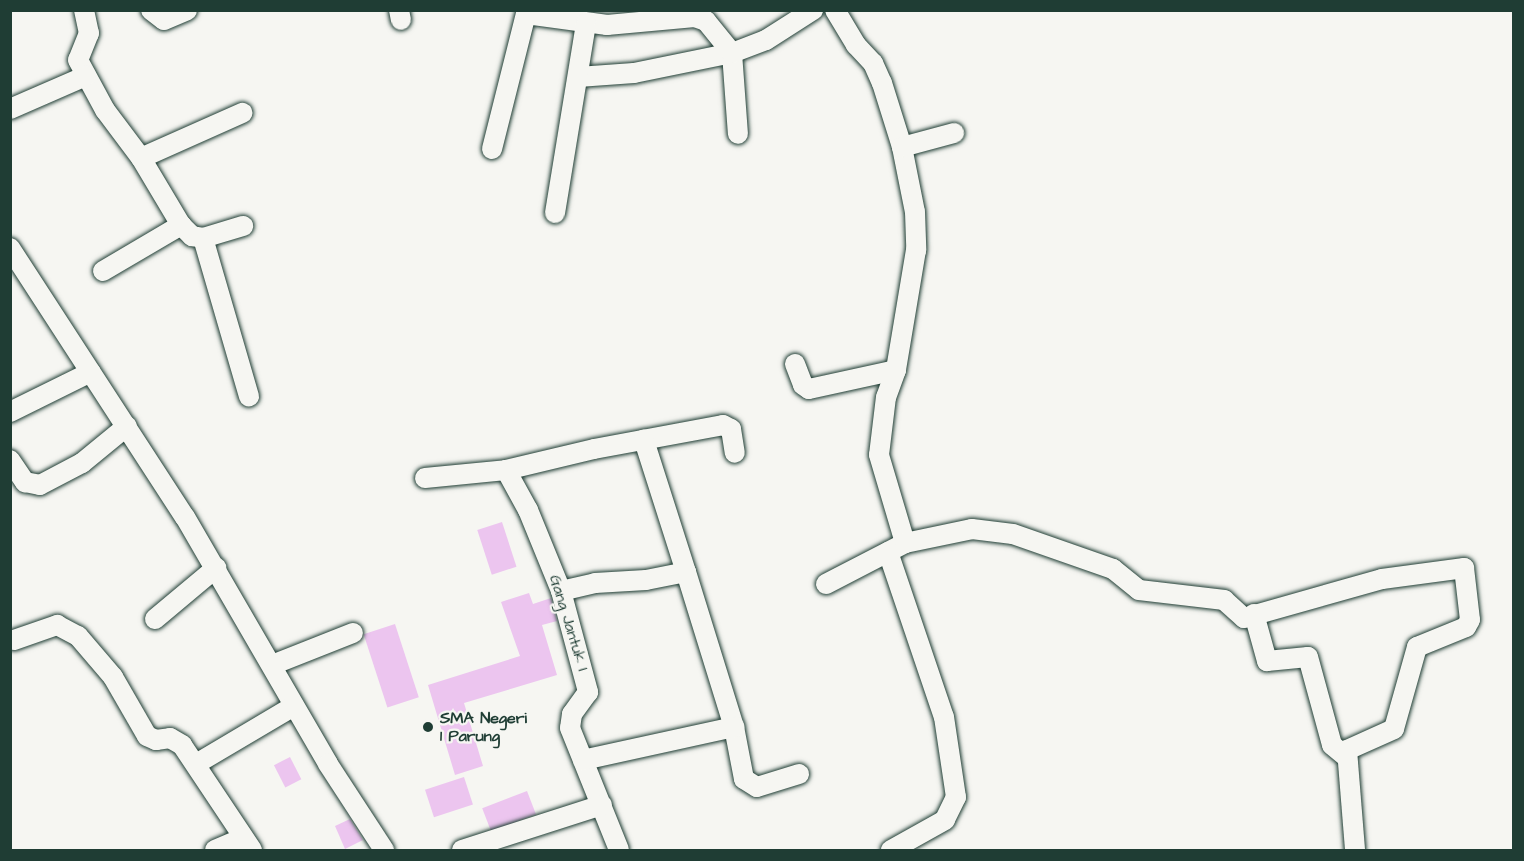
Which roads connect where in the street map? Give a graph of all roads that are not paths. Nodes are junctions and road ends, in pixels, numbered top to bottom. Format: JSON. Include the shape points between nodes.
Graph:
{"nodes":[{"id":1,"x":84,"y":10,"type":"edge"},
{"id":2,"x":151,"y":10,"type":"edge"},
{"id":3,"x":187,"y":10,"type":"edge"},
{"id":4,"x":813,"y":10,"type":"edge"},
{"id":5,"x":836,"y":10,"type":"edge"},
{"id":6,"x":518,"y":12,"type":"edge"},
{"id":7,"x":586,"y":24,"type":"junction"},
{"id":8,"x":732,"y":54,"type":"junction"},
{"id":9,"x":86,"y":76,"type":"junction"},
{"id":10,"x":578,"y":77,"type":"junction"},
{"id":11,"x":10,"y":109,"type":"edge"},
{"id":12,"x":242,"y":113,"type":"dead end"},
{"id":13,"x":738,"y":134,"type":"dead end"},
{"id":14,"x":954,"y":134,"type":"dead end"},
{"id":15,"x":902,"y":147,"type":"junction"},
{"id":16,"x":492,"y":149,"type":"dead end"},
{"id":17,"x":141,"y":158,"type":"junction"},
{"id":18,"x":555,"y":213,"type":"dead end"},
{"id":19,"x":180,"y":225,"type":"junction"},
{"id":20,"x":243,"y":226,"type":"dead end"},
{"id":21,"x":202,"y":238,"type":"junction"},
{"id":22,"x":10,"y":248,"type":"edge"},
{"id":23,"x":16,"y":269,"type":"edge"},
{"id":24,"x":103,"y":271,"type":"dead end"},
{"id":25,"x":795,"y":364,"type":"dead end"},
{"id":26,"x":896,"y":370,"type":"junction"},
{"id":27,"x":91,"y":372,"type":"junction"},
{"id":28,"x":249,"y":396,"type":"dead end"},
{"id":29,"x":10,"y":412,"type":"edge"},
{"id":30,"x":127,"y":426,"type":"junction"},
{"id":31,"x":644,"y":440,"type":"junction"},
{"id":32,"x":735,"y":453,"type":"dead end"},
{"id":33,"x":10,"y":460,"type":"edge"},
{"id":34,"x":506,"y":470,"type":"junction"},
{"id":35,"x":425,"y":478,"type":"dead end"},
{"id":36,"x":897,"y":547,"type":"junction"},
{"id":37,"x":216,"y":568,"type":"junction"},
{"id":38,"x":686,"y":572,"type":"junction"},
{"id":39,"x":826,"y":584,"type":"dead end"},
{"id":40,"x":561,"y":591,"type":"junction"},
{"id":41,"x":1254,"y":614,"type":"junction"},
{"id":42,"x":155,"y":619,"type":"dead end"},
{"id":43,"x":353,"y":633,"type":"dead end"},
{"id":44,"x":12,"y":639,"type":"edge"},
{"id":45,"x":272,"y":665,"type":"junction"},
{"id":46,"x":294,"y":706,"type":"junction"},
{"id":47,"x":734,"y":727,"type":"junction"},
{"id":48,"x":1345,"y":756,"type":"junction"},
{"id":49,"x":583,"y":760,"type":"junction"},
{"id":50,"x":196,"y":764,"type":"junction"},
{"id":51,"x":799,"y":774,"type":"dead end"},
{"id":52,"x":602,"y":805,"type":"junction"},
{"id":53,"x":247,"y":844,"type":"edge"},
{"id":54,"x":215,"y":850,"type":"edge"},
{"id":55,"x":384,"y":850,"type":"edge"},
{"id":56,"x":462,"y":850,"type":"edge"},
{"id":57,"x":619,"y":850,"type":"edge"},
{"id":58,"x":891,"y":850,"type":"edge"},
{"id":59,"x":1355,"y":850,"type":"edge"}],
"edges":[{"from":1,"to":9,"type":"street","via":[[89,33],[78,56]]},
{"from":2,"to":3,"type":"street","via":[[164,20]]},
{"from":4,"to":8,"type":"street","via":[[766,40]]},
{"from":5,"to":15,"type":"street","via":[[856,45],[873,63]]},
{"from":6,"to":7,"type":"street"},
{"from":6,"to":16,"type":"street"},
{"from":7,"to":8,"type":"street","via":[[694,17],[706,21]]},
{"from":7,"to":10,"type":"street"},
{"from":8,"to":10,"type":"street","via":[[634,73]]},
{"from":8,"to":13,"type":"street"},
{"from":9,"to":11,"type":"street"},
{"from":9,"to":17,"type":"street"},
{"from":10,"to":18,"type":"street"},
{"from":12,"to":17,"type":"street"},
{"from":14,"to":15,"type":"street"},
{"from":15,"to":26,"type":"street","via":[[915,212],[916,240]]},
{"from":17,"to":19,"type":"street"},
{"from":19,"to":21,"type":"street","via":[[192,236]]},
{"from":19,"to":24,"type":"street"},
{"from":20,"to":21,"type":"street"},
{"from":21,"to":28,"type":"street"},
{"from":22,"to":23,"type":"street"},
{"from":23,"to":27,"type":"street"},
{"from":25,"to":26,"type":"street","via":[[802,385],[809,389]]},
{"from":26,"to":36,"type":"street","via":[[886,397],[879,455]]},
{"from":27,"to":29,"type":"street"},
{"from":27,"to":30,"type":"street"},
{"from":30,"to":33,"type":"street","via":[[82,463],[40,486],[26,483]]},
{"from":30,"to":37,"type":"street"},
{"from":31,"to":32,"type":"street","via":[[726,425],[731,429]]},
{"from":31,"to":34,"type":"street"},
{"from":31,"to":38,"type":"street"},
{"from":34,"to":35,"type":"street"},
{"from":34,"to":40,"type":"street","name":"Gang Jantuk I","via":[[542,537]]},
{"from":36,"to":39,"type":"street"},
{"from":36,"to":41,"type":"street","via":[[955,530],[996,530],[1118,571],[1139,590],[1206,596],[1224,600],[1244,618]]},
{"from":36,"to":58,"type":"street","via":[[944,717],[956,797],[945,820]]},
{"from":37,"to":42,"type":"street"},
{"from":37,"to":45,"type":"street"},
{"from":38,"to":40,"type":"street"},
{"from":38,"to":47,"type":"street"},
{"from":40,"to":49,"type":"street","name":"Gang Jantuk I","via":[[588,692],[569,720]]},
{"from":41,"to":48,"type":"street","via":[[1267,661],[1308,657],[1332,745]]},
{"from":41,"to":48,"type":"street","via":[[1382,579],[1464,568],[1467,572],[1470,620],[1466,627],[1417,647],[1394,729],[1352,746]]},
{"from":43,"to":45,"type":"street"},
{"from":44,"to":50,"type":"street","via":[[57,625],[70,630],[113,677],[148,738],[176,740]]},
{"from":45,"to":46,"type":"street"},
{"from":46,"to":50,"type":"street"},
{"from":46,"to":55,"type":"street"},
{"from":47,"to":49,"type":"street"},
{"from":47,"to":51,"type":"street","via":[[740,771],[752,785],[764,786]]},
{"from":48,"to":59,"type":"street"},
{"from":49,"to":52,"type":"street","name":"Gang Jantuk I"},
{"from":50,"to":53,"type":"street"},
{"from":52,"to":56,"type":"street"},
{"from":52,"to":57,"type":"street","name":"Gang Jantuk I"},
{"from":53,"to":54,"type":"street"}]}
